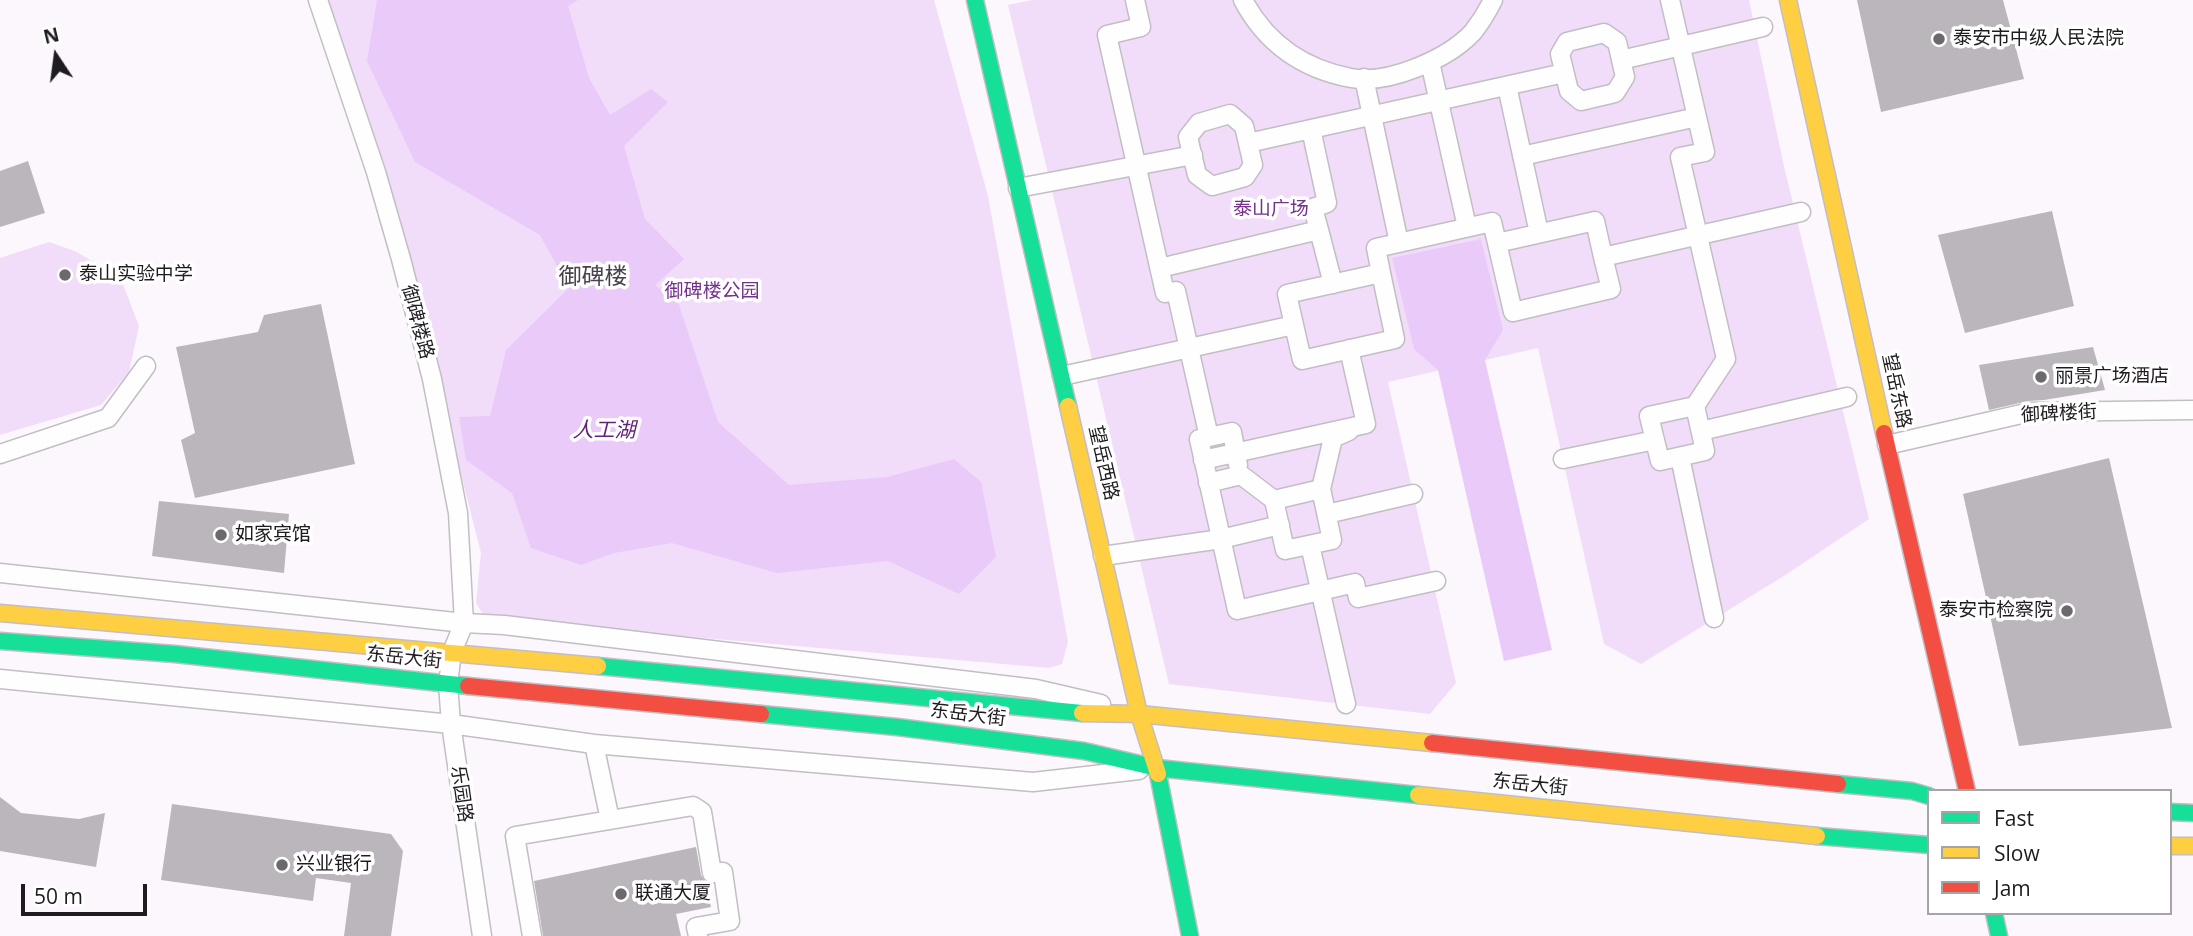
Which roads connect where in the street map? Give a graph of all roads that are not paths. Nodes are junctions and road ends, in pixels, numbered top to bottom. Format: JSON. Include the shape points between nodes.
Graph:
{"nodes":[{"id":1,"x":318,"y":0,"type":"edge"},
{"id":2,"x":975,"y":0,"type":"edge"},
{"id":3,"x":1135,"y":0,"type":"edge"},
{"id":4,"x":1243,"y":0,"type":"edge"},
{"id":5,"x":1493,"y":0,"type":"edge"},
{"id":6,"x":1670,"y":0,"type":"edge"},
{"id":7,"x":1788,"y":0,"type":"edge"},
{"id":8,"x":1763,"y":27,"type":"dead end"},
{"id":9,"x":1681,"y":46,"type":"junction"},
{"id":10,"x":1621,"y":60,"type":"junction"},
{"id":11,"x":1430,"y":62,"type":"junction"},
{"id":12,"x":1564,"y":73,"type":"junction"},
{"id":13,"x":1364,"y":78,"type":"junction"},
{"id":14,"x":1507,"y":86,"type":"junction"},
{"id":15,"x":1439,"y":101,"type":"junction"},
{"id":16,"x":1372,"y":115,"type":"junction"},
{"id":17,"x":1697,"y":117,"type":"junction"},
{"id":18,"x":1311,"y":129,"type":"junction"},
{"id":19,"x":1248,"y":143,"type":"junction"},
{"id":20,"x":1193,"y":155,"type":"junction"},
{"id":21,"x":1522,"y":156,"type":"junction"},
{"id":22,"x":1137,"y":166,"type":"junction"},
{"id":23,"x":1018,"y":188,"type":"junction"},
{"id":24,"x":1801,"y":212,"type":"dead end"},
{"id":25,"x":1467,"y":227,"type":"junction"},
{"id":26,"x":1319,"y":230,"type":"junction"},
{"id":27,"x":1539,"y":233,"type":"junction"},
{"id":28,"x":1698,"y":236,"type":"junction"},
{"id":29,"x":1399,"y":243,"type":"junction"},
{"id":30,"x":1497,"y":243,"type":"junction"},
{"id":31,"x":1603,"y":257,"type":"junction"},
{"id":32,"x":1160,"y":268,"type":"junction"},
{"id":33,"x":1381,"y":272,"type":"junction"},
{"id":34,"x":1333,"y":284,"type":"junction"},
{"id":35,"x":1294,"y":325,"type":"junction"},
{"id":36,"x":1189,"y":348,"type":"junction"},
{"id":37,"x":1349,"y":349,"type":"junction"},
{"id":38,"x":146,"y":366,"type":"dead end"},
{"id":39,"x":1062,"y":376,"type":"junction"},
{"id":40,"x":1847,"y":397,"type":"dead end"},
{"id":41,"x":1695,"y":406,"type":"junction"},
{"id":42,"x":2193,"y":410,"type":"edge"},
{"id":43,"x":1366,"y":424,"type":"junction"},
{"id":44,"x":1701,"y":430,"type":"junction"},
{"id":45,"x":1209,"y":437,"type":"junction"},
{"id":46,"x":1655,"y":440,"type":"junction"},
{"id":47,"x":1886,"y":445,"type":"junction"},
{"id":48,"x":1236,"y":453,"type":"junction"},
{"id":49,"x":0,"y":454,"type":"edge"},
{"id":50,"x":1680,"y":457,"type":"junction"},
{"id":51,"x":1563,"y":459,"type":"dead end"},
{"id":52,"x":1203,"y":460,"type":"junction"},
{"id":53,"x":1241,"y":475,"type":"junction"},
{"id":54,"x":1209,"y":483,"type":"junction"},
{"id":55,"x":1321,"y":489,"type":"junction"},
{"id":56,"x":1413,"y":494,"type":"dead end"},
{"id":57,"x":1274,"y":500,"type":"junction"},
{"id":58,"x":1327,"y":514,"type":"junction"},
{"id":59,"x":1280,"y":525,"type":"junction"},
{"id":60,"x":1221,"y":539,"type":"junction"},
{"id":61,"x":1310,"y":545,"type":"junction"},
{"id":62,"x":1103,"y":556,"type":"junction"},
{"id":63,"x":0,"y":573,"type":"edge"},
{"id":64,"x":1436,"y":581,"type":"dead end"},
{"id":65,"x":1320,"y":592,"type":"junction"},
{"id":66,"x":0,"y":613,"type":"edge"},
{"id":67,"x":1714,"y":618,"type":"dead end"},
{"id":68,"x":464,"y":624,"type":"junction"},
{"id":69,"x":0,"y":641,"type":"edge"},
{"id":70,"x":452,"y":652,"type":"junction"},
{"id":71,"x":0,"y":679,"type":"edge"},
{"id":72,"x":448,"y":684,"type":"junction"},
{"id":73,"x":1346,"y":704,"type":"dead end"},
{"id":74,"x":1139,"y":713,"type":"junction"},
{"id":75,"x":451,"y":724,"type":"junction"},
{"id":76,"x":594,"y":744,"type":"junction"},
{"id":77,"x":1157,"y":768,"type":"junction"},
{"id":78,"x":1967,"y":789,"type":"edge"},
{"id":79,"x":1927,"y":795,"type":"edge"},
{"id":80,"x":2172,"y":812,"type":"edge"},
{"id":81,"x":2193,"y":813,"type":"edge"},
{"id":82,"x":610,"y":820,"type":"junction"},
{"id":83,"x":1927,"y":845,"type":"edge"},
{"id":84,"x":2172,"y":846,"type":"edge"},
{"id":85,"x":2193,"y":846,"type":"edge"},
{"id":86,"x":1994,"y":915,"type":"edge"},
{"id":87,"x":482,"y":936,"type":"edge"},
{"id":88,"x":532,"y":936,"type":"edge"},
{"id":89,"x":698,"y":936,"type":"edge"},
{"id":90,"x":1190,"y":936,"type":"edge"},
{"id":91,"x":1999,"y":936,"type":"edge"}],
"edges":[{"from":1,"to":68,"type":"street","name":"御碑楼路","via":[[376,172],[432,379],[458,513]]},
{"from":2,"to":23,"type":"main road","name":"望岳西路"},
{"from":3,"to":22,"type":"street","via":[[1141,27],[1107,35]]},
{"from":4,"to":13,"type":"street","via":[[1274,44],[1307,64],[1353,79]]},
{"from":5,"to":11,"type":"street","via":[[1472,32]]},
{"from":6,"to":9,"type":"street"},
{"from":7,"to":47,"type":"main road","name":"望岳东路"},
{"from":8,"to":9,"type":"street"},
{"from":9,"to":10,"type":"street"},
{"from":9,"to":17,"type":"street"},
{"from":10,"to":12,"type":"street","via":[[1625,77],[1615,93],[1581,101],[1569,91]]},
{"from":10,"to":12,"type":"street","via":[[1617,42],[1604,33],[1567,42],[1560,54]]},
{"from":11,"to":13,"type":"street","via":[[1397,75]]},
{"from":11,"to":15,"type":"street"},
{"from":12,"to":14,"type":"street"},
{"from":13,"to":16,"type":"street"},
{"from":14,"to":15,"type":"street"},
{"from":14,"to":21,"type":"street"},
{"from":15,"to":16,"type":"street"},
{"from":15,"to":25,"type":"street"},
{"from":16,"to":18,"type":"street"},
{"from":16,"to":29,"type":"street"},
{"from":17,"to":21,"type":"street"},
{"from":17,"to":28,"type":"street","via":[[1705,152],[1681,157]]},
{"from":18,"to":19,"type":"street"},
{"from":18,"to":26,"type":"street","via":[[1327,203],[1313,208]]},
{"from":19,"to":20,"type":"street","via":[[1244,126],[1230,114],[1199,123],[1188,137]]},
{"from":19,"to":20,"type":"street","via":[[1253,164],[1245,177],[1212,186],[1197,175]]},
{"from":20,"to":22,"type":"street"},
{"from":21,"to":27,"type":"street"},
{"from":22,"to":23,"type":"street"},
{"from":22,"to":32,"type":"street"},
{"from":23,"to":39,"type":"main road","name":"望岳西路"},
{"from":24,"to":28,"type":"street"},
{"from":25,"to":29,"type":"street"},
{"from":25,"to":30,"type":"street","via":[[1492,222]]},
{"from":26,"to":32,"type":"street"},
{"from":26,"to":34,"type":"street"},
{"from":27,"to":30,"type":"street"},
{"from":27,"to":31,"type":"street","via":[[1595,221]]},
{"from":28,"to":31,"type":"street"},
{"from":28,"to":41,"type":"street","via":[[1726,359]]},
{"from":29,"to":33,"type":"street","via":[[1376,248]]},
{"from":30,"to":31,"type":"street","via":[[1513,312],[1611,289]]},
{"from":32,"to":36,"type":"street","via":[[1165,293],[1176,291]]},
{"from":33,"to":34,"type":"street"},
{"from":33,"to":37,"type":"street","via":[[1395,339]]},
{"from":34,"to":35,"type":"street","via":[[1287,294]]},
{"from":35,"to":36,"type":"street"},
{"from":35,"to":37,"type":"street","via":[[1302,360]]},
{"from":36,"to":39,"type":"street"},
{"from":36,"to":45,"type":"street"},
{"from":37,"to":43,"type":"street"},
{"from":38,"to":49,"type":"street","via":[[108,418]]},
{"from":39,"to":62,"type":"main road","name":"望岳西路"},
{"from":40,"to":44,"type":"street"},
{"from":41,"to":44,"type":"street"},
{"from":41,"to":46,"type":"street","via":[[1649,416]]},
{"from":42,"to":47,"type":"street","name":"御碑楼街","via":[[2030,412]]},
{"from":43,"to":48,"type":"street"},
{"from":43,"to":55,"type":"street","via":[[1333,438]]},
{"from":44,"to":50,"type":"street","via":[[1705,451]]},
{"from":45,"to":48,"type":"street","via":[[1232,432]]},
{"from":45,"to":52,"type":"street","via":[[1199,439]]},
{"from":46,"to":50,"type":"street","via":[[1660,461]]},
{"from":46,"to":51,"type":"street"},
{"from":47,"to":78,"type":"main road","name":"望岳东路"},
{"from":48,"to":52,"type":"street"},
{"from":48,"to":53,"type":"street"},
{"from":50,"to":67,"type":"street"},
{"from":52,"to":54,"type":"street"},
{"from":53,"to":54,"type":"street"},
{"from":53,"to":57,"type":"street"},
{"from":54,"to":60,"type":"street"},
{"from":55,"to":57,"type":"street"},
{"from":55,"to":58,"type":"street"},
{"from":56,"to":58,"type":"street"},
{"from":57,"to":59,"type":"street"},
{"from":58,"to":61,"type":"street","via":[[1332,540]]},
{"from":59,"to":60,"type":"street"},
{"from":59,"to":61,"type":"street","via":[[1285,550]]},
{"from":60,"to":62,"type":"street"},
{"from":60,"to":65,"type":"street","via":[[1237,610]]},
{"from":61,"to":65,"type":"street"},
{"from":62,"to":74,"type":"main road","name":"望岳西路"},
{"from":63,"to":68,"type":"street"},
{"from":64,"to":65,"type":"street","via":[[1358,598],[1355,583]]},
{"from":65,"to":73,"type":"street"},
{"from":66,"to":70,"type":"main road","name":"东岳大街"},
{"from":68,"to":70,"type":"street","name":"御碑楼路"},
{"from":68,"to":74,"type":"street","via":[[504,625],[1036,689]]},
{"from":69,"to":72,"type":"main road","name":"东岳大街","via":[[174,654]]},
{"from":70,"to":72,"type":"street","name":"乐园路"},
{"from":70,"to":74,"type":"main road","name":"东岳大街","via":[[1059,712]]},
{"from":71,"to":75,"type":"street"},
{"from":72,"to":75,"type":"street","name":"乐园路"},
{"from":72,"to":77,"type":"main road","name":"东岳大街","via":[[897,727],[1084,751]]},
{"from":74,"to":77,"type":"main road","name":"望岳西路"},
{"from":74,"to":79,"type":"main road","name":"东岳大街"},
{"from":75,"to":76,"type":"street"},
{"from":75,"to":87,"type":"street","name":"乐园路"},
{"from":76,"to":77,"type":"street","via":[[1033,782]]},
{"from":76,"to":82,"type":"street"},
{"from":77,"to":83,"type":"main road","name":"东岳大街"},
{"from":77,"to":90,"type":"main road","name":"望岳西路"},
{"from":80,"to":81,"type":"main road"},
{"from":82,"to":88,"type":"street","via":[[514,836]]},
{"from":82,"to":89,"type":"street","via":[[693,806],[702,812],[712,873],[723,872],[730,921],[696,927]]},
{"from":84,"to":85,"type":"main road"},
{"from":86,"to":91,"type":"main road"}]}
